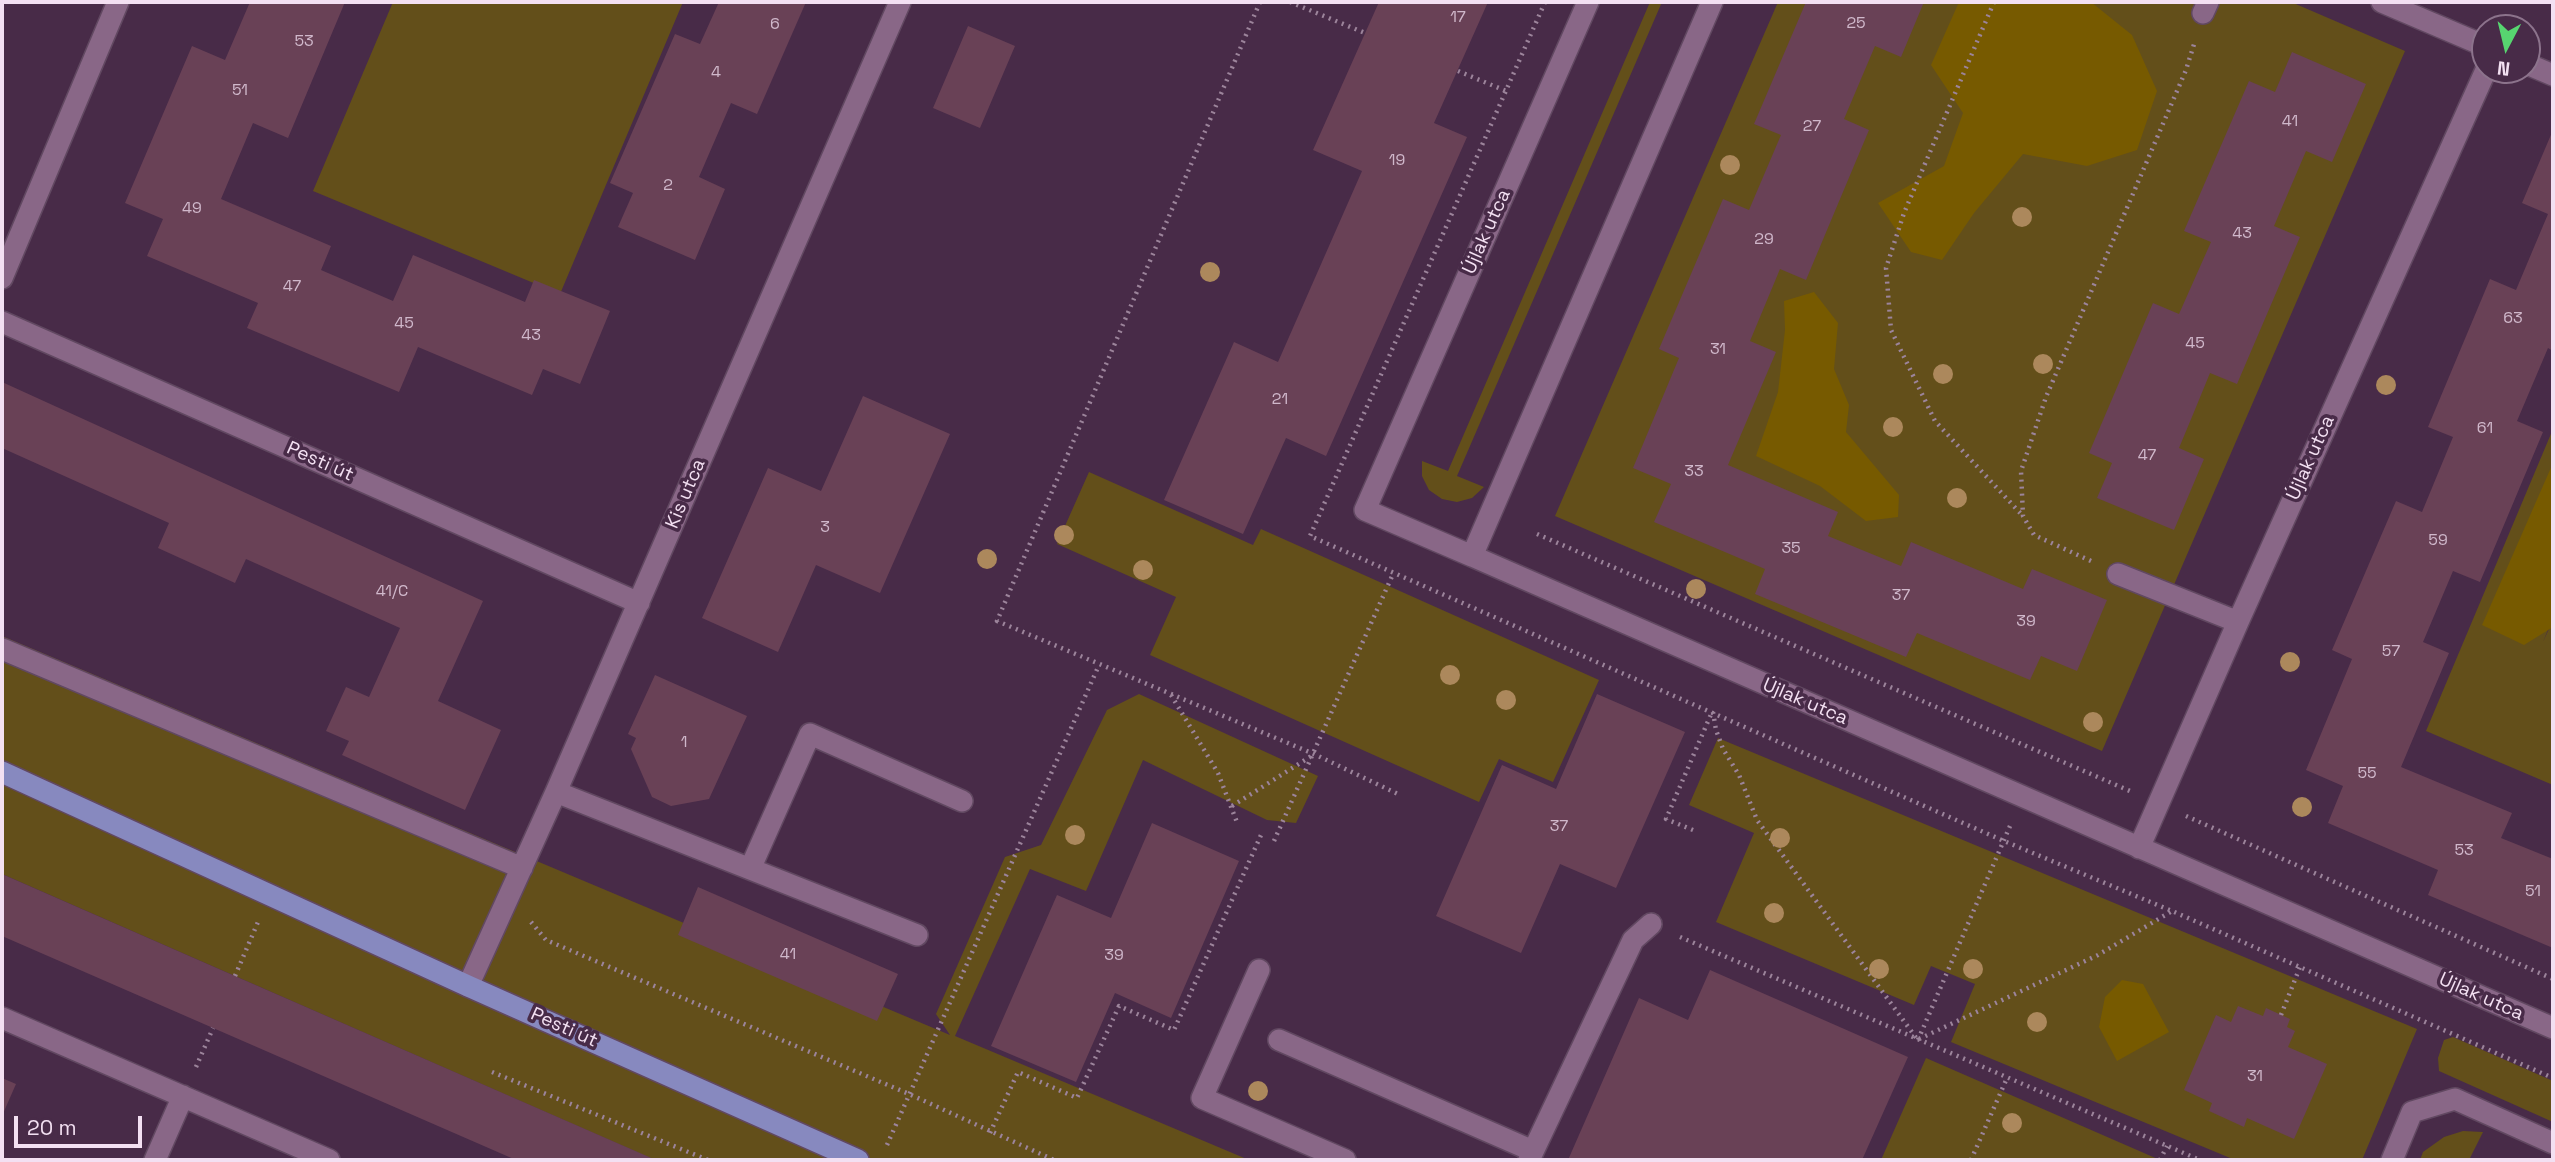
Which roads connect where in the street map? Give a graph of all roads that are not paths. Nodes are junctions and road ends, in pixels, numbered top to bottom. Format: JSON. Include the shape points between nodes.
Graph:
{"nodes":[{"id":1,"x":118,"y":2,"type":"edge"},
{"id":2,"x":900,"y":2,"type":"edge"},
{"id":3,"x":1588,"y":2,"type":"edge"},
{"id":4,"x":1712,"y":2,"type":"edge"},
{"id":5,"x":2382,"y":2,"type":"edge"},
{"id":6,"x":2471,"y":40,"type":"edge"},
{"id":7,"x":2480,"y":84,"type":"edge"},
{"id":8,"x":2,"y":278,"type":"edge"},
{"id":9,"x":2,"y":322,"type":"edge"},
{"id":10,"x":1472,"y":556,"type":"junction"},
{"id":11,"x":2118,"y":574,"type":"road end"},
{"id":12,"x":639,"y":603,"type":"junction"},
{"id":13,"x":2238,"y":622,"type":"junction"},
{"id":14,"x":2,"y":649,"type":"edge"},
{"id":15,"x":2,"y":772,"type":"edge"},
{"id":16,"x":556,"y":792,"type":"junction"},
{"id":17,"x":962,"y":801,"type":"dead end"},
{"id":18,"x":2139,"y":848,"type":"junction"},
{"id":19,"x":522,"y":869,"type":"junction"},
{"id":20,"x":750,"y":869,"type":"junction"},
{"id":21,"x":1651,"y":924,"type":"road end"},
{"id":22,"x":917,"y":936,"type":"dead end"},
{"id":23,"x":1259,"y":970,"type":"dead end"},
{"id":24,"x":468,"y":986,"type":"junction"},
{"id":25,"x":2,"y":1018,"type":"edge"},
{"id":26,"x":2553,"y":1028,"type":"edge"},
{"id":27,"x":1279,"y":1040,"type":"dead end"},
{"id":28,"x":183,"y":1097,"type":"junction"},
{"id":29,"x":2553,"y":1143,"type":"edge"},
{"id":30,"x":1531,"y":1155,"type":"edge"},
{"id":31,"x":155,"y":1160,"type":"edge"},
{"id":32,"x":329,"y":1160,"type":"edge"},
{"id":33,"x":858,"y":1160,"type":"edge"},
{"id":34,"x":1345,"y":1160,"type":"edge"},
{"id":35,"x":2392,"y":1160,"type":"edge"}],
"edges":[{"from":1,"to":8,"type":"street"},
{"from":2,"to":12,"type":"street","name":"Kis utca"},
{"from":3,"to":10,"type":"street","name":"Újlak utca","via":[[1365,510]]},
{"from":4,"to":10,"type":"street"},
{"from":5,"to":6,"type":"street"},
{"from":7,"to":13,"type":"street","name":"Újlak utca"},
{"from":9,"to":12,"type":"street","name":"Pesti út"},
{"from":10,"to":18,"type":"street","name":"Újlak utca"},
{"from":11,"to":13,"type":"street"},
{"from":12,"to":16,"type":"street","name":"Kis utca"},
{"from":13,"to":18,"type":"street","name":"Újlak utca"},
{"from":14,"to":19,"type":"street"},
{"from":15,"to":24,"type":"main road","name":"Pesti út"},
{"from":16,"to":19,"type":"street","name":"Kis utca"},
{"from":16,"to":20,"type":"street"},
{"from":17,"to":20,"type":"street","via":[[810,734]]},
{"from":18,"to":26,"type":"street","name":"Újlak utca"},
{"from":19,"to":24,"type":"street","name":"Kis utca"},
{"from":20,"to":22,"type":"street"},
{"from":21,"to":30,"type":"street","via":[[1633,940]]},
{"from":23,"to":34,"type":"street","via":[[1202,1098]]},
{"from":24,"to":33,"type":"main road","name":"Pesti út"},
{"from":25,"to":28,"type":"street"},
{"from":27,"to":30,"type":"street"},
{"from":28,"to":31,"type":"street"},
{"from":28,"to":32,"type":"street"},
{"from":29,"to":35,"type":"street","via":[[2455,1099],[2412,1112]]}]}
